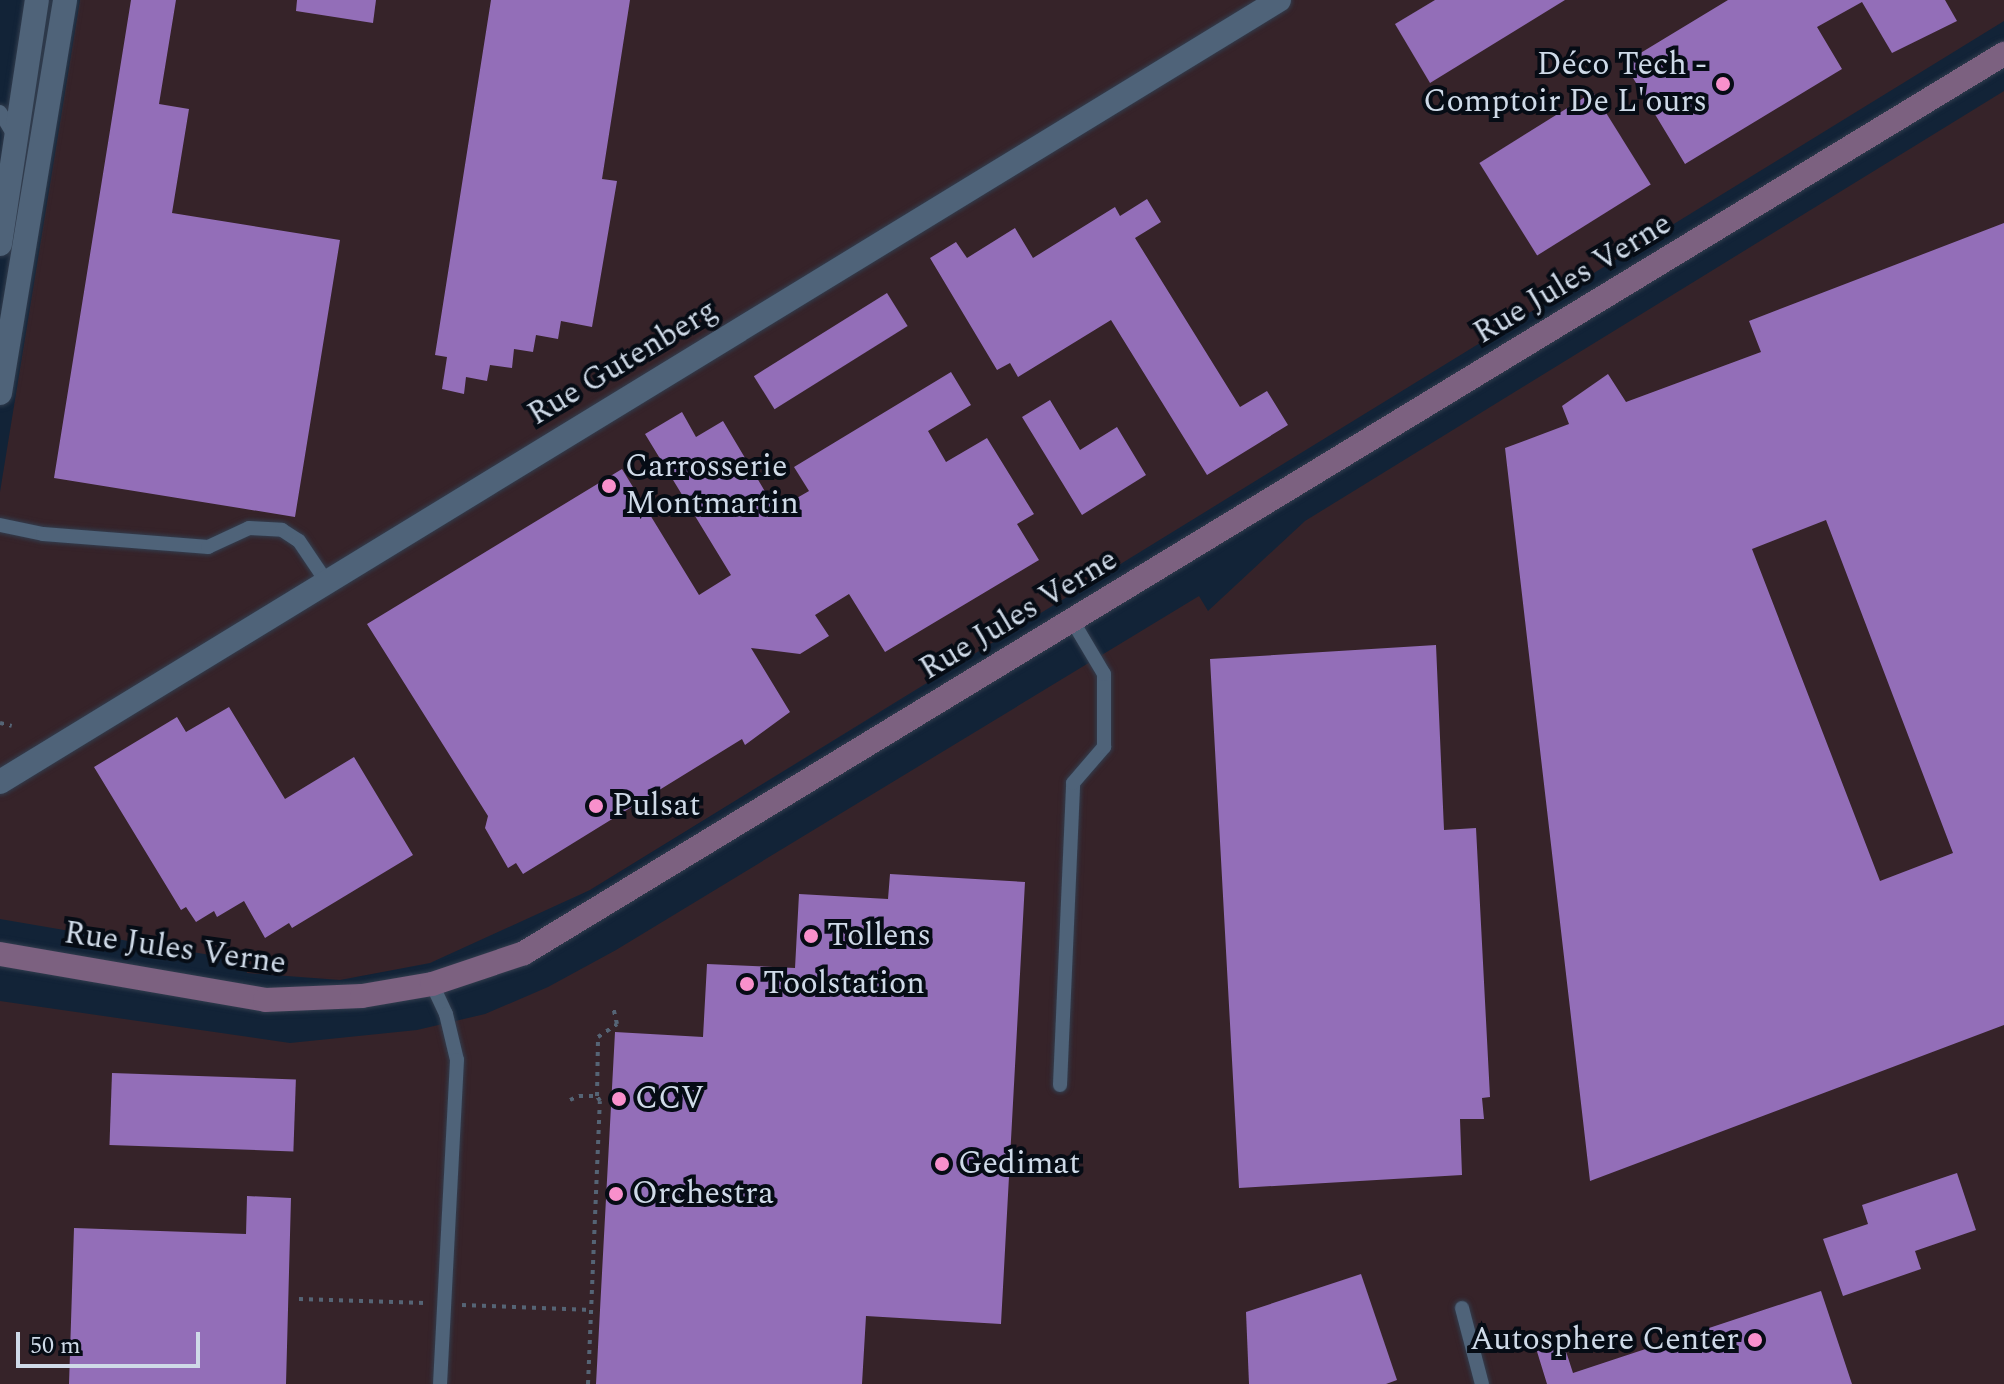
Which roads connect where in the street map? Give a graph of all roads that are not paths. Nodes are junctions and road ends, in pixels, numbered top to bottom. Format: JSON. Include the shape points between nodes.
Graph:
{"nodes":[{"id":1,"x":37,"y":0,"type":"edge"},
{"id":2,"x":65,"y":0,"type":"edge"},
{"id":3,"x":1279,"y":0,"type":"edge"},
{"id":4,"x":2004,"y":54,"type":"edge"},
{"id":5,"x":0,"y":112,"type":"edge"},
{"id":6,"x":16,"y":141,"type":"junction"},
{"id":7,"x":16,"y":176,"type":"edge"},
{"id":8,"x":0,"y":244,"type":"edge"},
{"id":9,"x":0,"y":393,"type":"edge"},
{"id":10,"x":0,"y":525,"type":"edge"},
{"id":11,"x":326,"y":581,"type":"junction"},
{"id":12,"x":1072,"y":620,"type":"junction"},
{"id":13,"x":0,"y":782,"type":"edge"},
{"id":14,"x":0,"y":954,"type":"edge"},
{"id":15,"x":432,"y":984,"type":"junction"},
{"id":16,"x":1060,"y":1085,"type":"dead end"},
{"id":17,"x":1462,"y":1308,"type":"dead end"},
{"id":18,"x":440,"y":1384,"type":"edge"},
{"id":19,"x":1482,"y":1384,"type":"edge"}],
"edges":[{"from":1,"to":6,"type":"street"},
{"from":2,"to":7,"type":"street"},
{"from":3,"to":11,"type":"street","name":"Rue Gutenberg"},
{"from":4,"to":12,"type":"main road","name":"Rue Jules Verne"},
{"from":5,"to":6,"type":"lane"},
{"from":6,"to":7,"type":"street"},
{"from":7,"to":8,"type":"street"},
{"from":7,"to":9,"type":"street"},
{"from":10,"to":11,"type":"lane","via":[[43,534],[208,547],[249,528],[282,530],[299,541]]},
{"from":11,"to":13,"type":"street","name":"Rue Gutenberg"},
{"from":12,"to":15,"type":"main road","name":"Rue Jules Verne","via":[[524,953]]},
{"from":12,"to":16,"type":"lane","via":[[1104,674],[1104,747],[1073,783]]},
{"from":14,"to":15,"type":"main road","name":"Rue Jules Verne","via":[[265,1000],[362,996]]},
{"from":15,"to":18,"type":"lane","via":[[457,1060]]},
{"from":17,"to":19,"type":"lane"}]}
